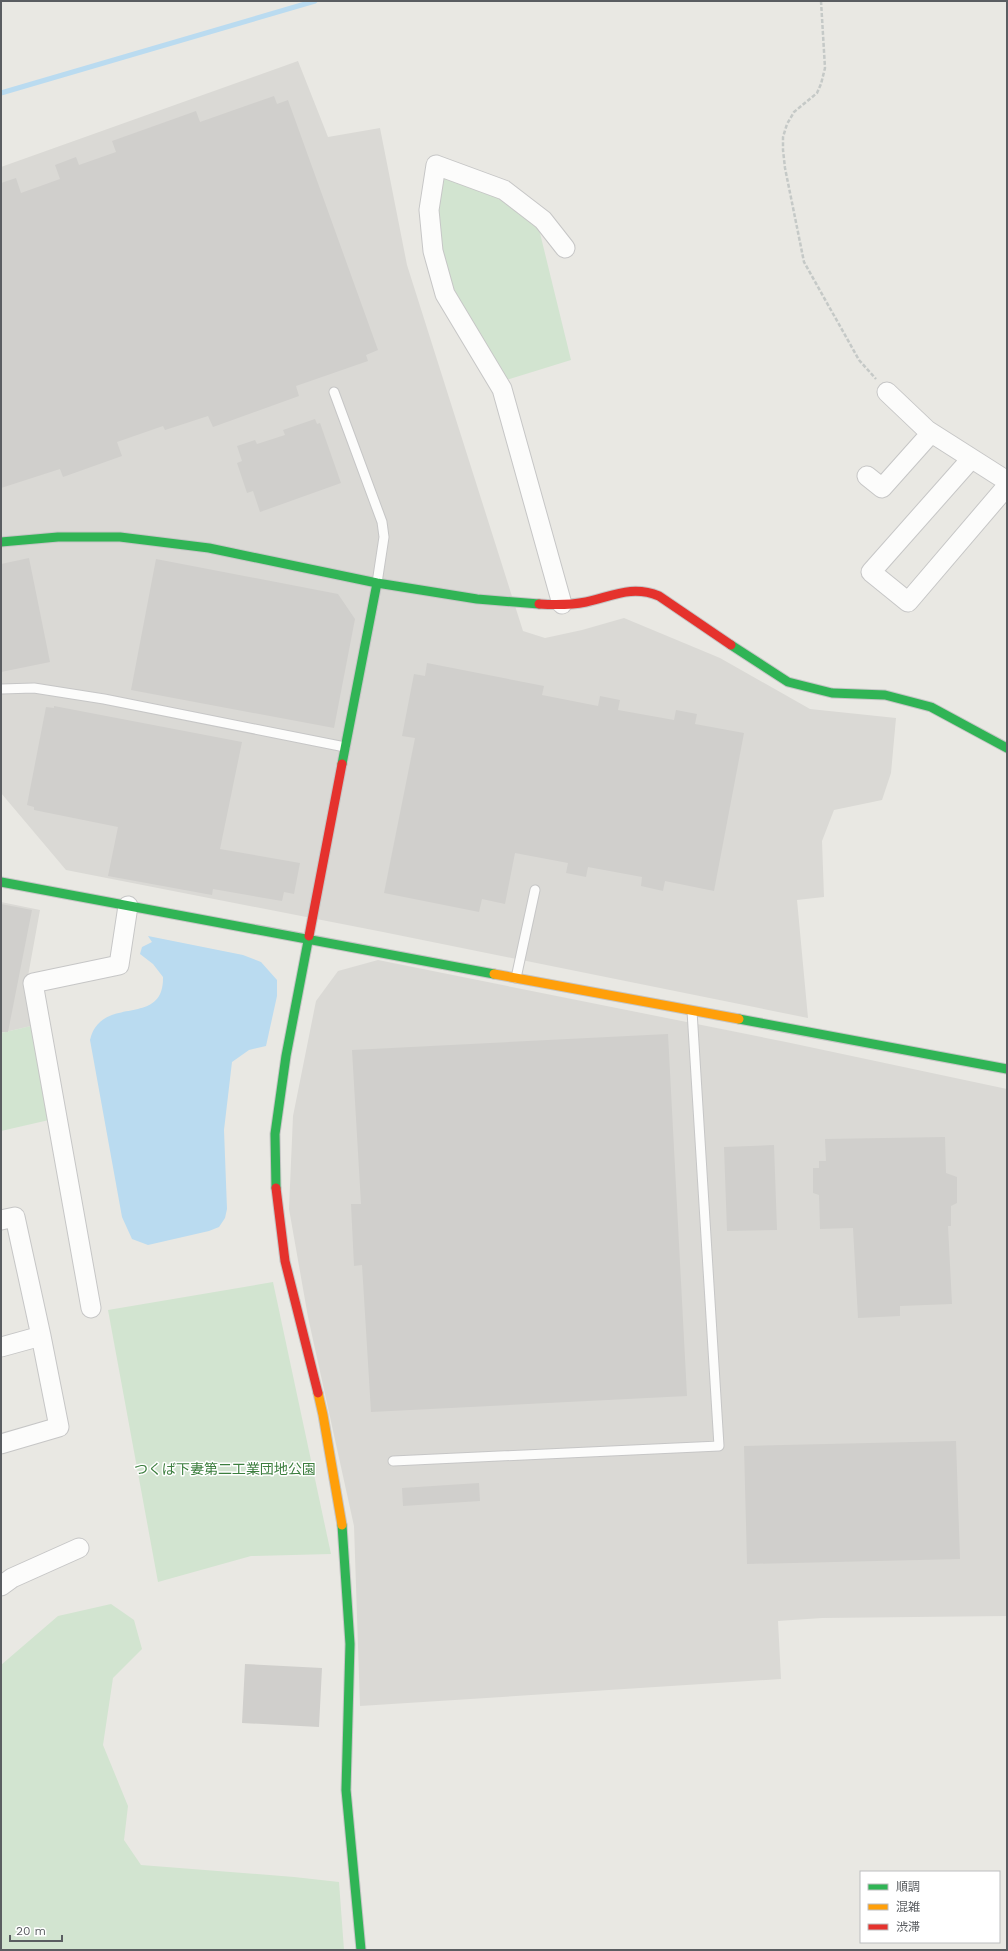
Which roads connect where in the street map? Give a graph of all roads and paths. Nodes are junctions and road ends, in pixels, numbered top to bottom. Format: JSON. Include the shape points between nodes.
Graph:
{"nodes":[{"id":1,"x":821,"y":1,"type":"edge"},
{"id":2,"x":566,"y":248,"type":"dead end"},
{"id":3,"x":334,"y":392,"type":"dead end"},
{"id":4,"x":887,"y":392,"type":"joint"},
{"id":5,"x":931,"y":433,"type":"junction"},
{"id":6,"x":971,"y":459,"type":"junction"},
{"id":7,"x":867,"y":476,"type":"dead end"},
{"id":8,"x":1007,"y":481,"type":"edge"},
{"id":9,"x":1007,"y":486,"type":"edge"},
{"id":10,"x":1,"y":542,"type":"edge"},
{"id":11,"x":377,"y":583,"type":"junction"},
{"id":12,"x":562,"y":604,"type":"junction"},
{"id":13,"x":1,"y":689,"type":"edge"},
{"id":14,"x":345,"y":747,"type":"junction"},
{"id":15,"x":1007,"y":748,"type":"edge"},
{"id":16,"x":1,"y":882,"type":"edge"},
{"id":17,"x":535,"y":890,"type":"dead end"},
{"id":18,"x":128,"y":906,"type":"junction"},
{"id":19,"x":308,"y":939,"type":"junction"},
{"id":20,"x":516,"y":978,"type":"junction"},
{"id":21,"x":692,"y":1011,"type":"junction"},
{"id":22,"x":1007,"y":1069,"type":"edge"},
{"id":23,"x":1,"y":1220,"type":"edge"},
{"id":24,"x":91,"y":1308,"type":"dead end"},
{"id":25,"x":40,"y":1336,"type":"junction"},
{"id":26,"x":1,"y":1347,"type":"edge"},
{"id":27,"x":1,"y":1444,"type":"edge"},
{"id":28,"x":393,"y":1461,"type":"dead end"},
{"id":29,"x":79,"y":1548,"type":"dead end"},
{"id":30,"x":1,"y":1586,"type":"edge"},
{"id":31,"x":361,"y":1950,"type":"edge"}],
"edges":[{"from":1,"to":4,"type":"path","via":[[824,73],[817,93],[794,112],[787,124],[783,143],[785,168],[804,262],[859,360]]},
{"from":2,"to":12,"type":"street","via":[[543,220],[504,190],[436,165],[429,210],[433,251],[445,294],[502,389]]},
{"from":3,"to":11,"type":"lane","via":[[382,522],[384,537]]},
{"from":4,"to":5,"type":"street"},
{"from":5,"to":6,"type":"street"},
{"from":5,"to":7,"type":"street","via":[[882,488]]},
{"from":6,"to":8,"type":"street"},
{"from":6,"to":9,"type":"street","via":[[871,572],[908,602]]},
{"from":10,"to":11,"type":"street","via":[[58,537],[120,537],[209,548]]},
{"from":11,"to":12,"type":"street","via":[[477,599]]},
{"from":11,"to":14,"type":"street"},
{"from":12,"to":15,"type":"street","via":[[585,602],[633,590],[649,592],[788,682],[832,693],[885,695],[931,707]]},
{"from":13,"to":14,"type":"lane","via":[[34,688],[81,695]]},
{"from":14,"to":19,"type":"street"},
{"from":16,"to":18,"type":"street"},
{"from":17,"to":20,"type":"lane"},
{"from":18,"to":19,"type":"street"},
{"from":18,"to":24,"type":"street","via":[[119,965],[33,983]]},
{"from":19,"to":20,"type":"street"},
{"from":19,"to":31,"type":"street","via":[[286,1056],[275,1134],[276,1185],[285,1261],[323,1414],[342,1533],[350,1644],[346,1790]]},
{"from":20,"to":21,"type":"street"},
{"from":21,"to":22,"type":"street"},
{"from":21,"to":28,"type":"lane","via":[[719,1446]]},
{"from":23,"to":25,"type":"street","via":[[15,1217]]},
{"from":25,"to":26,"type":"street"},
{"from":25,"to":27,"type":"street","via":[[59,1427]]},
{"from":29,"to":30,"type":"street","via":[[12,1578]]}]}
